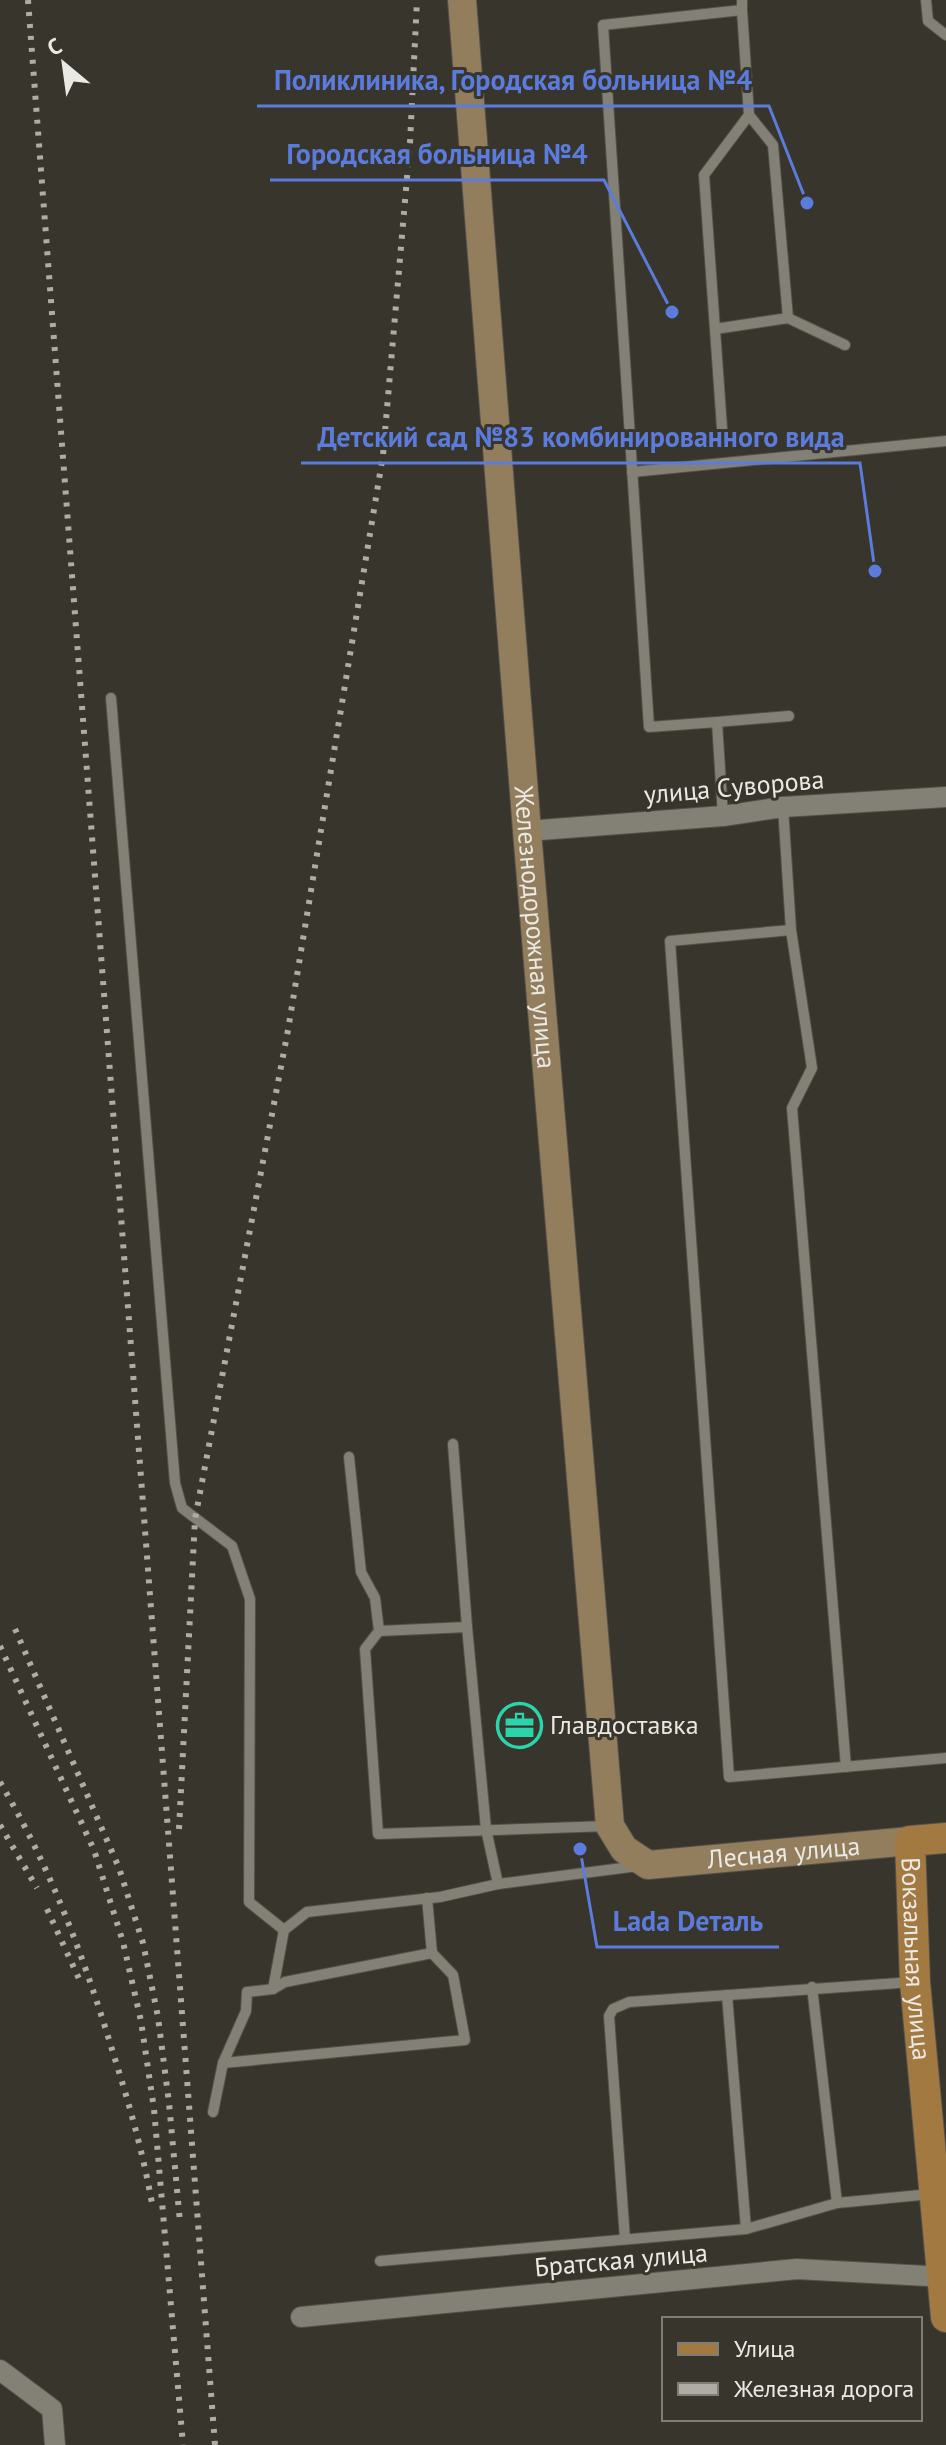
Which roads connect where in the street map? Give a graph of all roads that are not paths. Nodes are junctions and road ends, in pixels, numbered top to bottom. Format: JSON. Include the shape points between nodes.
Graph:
{"nodes":[{"id":1,"x":462,"y":0,"type":"edge"},
{"id":2,"x":926,"y":0,"type":"edge"},
{"id":3,"x":742,"y":5,"type":"edge"},
{"id":4,"x":946,"y":35,"type":"edge"},
{"id":5,"x":749,"y":115,"type":"junction"},
{"id":6,"x":788,"y":318,"type":"junction"},
{"id":7,"x":715,"y":329,"type":"junction"},
{"id":8,"x":845,"y":345,"type":"dead end"},
{"id":9,"x":946,"y":441,"type":"edge"},
{"id":10,"x":723,"y":442,"type":"dead end"},
{"id":11,"x":632,"y":472,"type":"junction"},
{"id":12,"x":111,"y":698,"type":"dead end"},
{"id":13,"x":789,"y":716,"type":"dead end"},
{"id":14,"x":717,"y":722,"type":"junction"},
{"id":15,"x":946,"y":797,"type":"edge"},
{"id":16,"x":783,"y":807,"type":"junction"},
{"id":17,"x":723,"y":816,"type":"junction"},
{"id":18,"x":527,"y":831,"type":"junction"},
{"id":19,"x":791,"y":930,"type":"junction"},
{"id":20,"x":453,"y":1444,"type":"dead end"},
{"id":21,"x":349,"y":1457,"type":"dead end"},
{"id":22,"x":467,"y":1627,"type":"junction"},
{"id":23,"x":379,"y":1631,"type":"junction"},
{"id":24,"x":946,"y":1758,"type":"edge"},
{"id":25,"x":846,"y":1767,"type":"junction"},
{"id":26,"x":486,"y":1829,"type":"junction"},
{"id":27,"x":946,"y":1838,"type":"edge"},
{"id":28,"x":910,"y":1841,"type":"junction"},
{"id":29,"x":627,"y":1847,"type":"junction"},
{"id":30,"x":498,"y":1884,"type":"junction"},
{"id":31,"x":427,"y":1898,"type":"junction"},
{"id":32,"x":284,"y":1930,"type":"junction"},
{"id":33,"x":432,"y":1953,"type":"junction"},
{"id":34,"x":915,"y":1982,"type":"junction"},
{"id":35,"x":812,"y":1987,"type":"junction"},
{"id":36,"x":273,"y":1989,"type":"junction"},
{"id":37,"x":727,"y":1995,"type":"junction"},
{"id":38,"x":223,"y":2063,"type":"junction"},
{"id":39,"x":213,"y":2112,"type":"dead end"},
{"id":40,"x":933,"y":2194,"type":"junction"},
{"id":41,"x":837,"y":2203,"type":"junction"},
{"id":42,"x":746,"y":2229,"type":"junction"},
{"id":43,"x":625,"y":2239,"type":"junction"},
{"id":44,"x":380,"y":2261,"type":"dead end"},
{"id":45,"x":944,"y":2277,"type":"edge"},
{"id":46,"x":301,"y":2317,"type":"dead end"},
{"id":47,"x":946,"y":2317,"type":"edge"},
{"id":48,"x":0,"y":2370,"type":"edge"},
{"id":49,"x":55,"y":2445,"type":"edge"}],
"edges":[{"from":1,"to":18,"type":"main road","name":"Железнодорожная улица"},
{"from":2,"to":4,"type":"lane","via":[[928,21]]},
{"from":3,"to":5,"type":"lane"},
{"from":3,"to":11,"type":"lane","via":[[603,25]]},
{"from":5,"to":6,"type":"lane","via":[[773,145]]},
{"from":5,"to":7,"type":"lane","via":[[704,175]]},
{"from":6,"to":7,"type":"lane"},
{"from":6,"to":8,"type":"lane"},
{"from":7,"to":10,"type":"lane"},
{"from":9,"to":11,"type":"lane"},
{"from":11,"to":14,"type":"lane","via":[[649,727]]},
{"from":12,"to":32,"type":"lane","via":[[175,1483],[182,1508],[232,1546],[250,1599],[249,1902]]},
{"from":13,"to":14,"type":"lane"},
{"from":14,"to":17,"type":"lane"},
{"from":15,"to":16,"type":"street","name":"улица Суворова"},
{"from":16,"to":17,"type":"street","name":"улица Суворова"},
{"from":16,"to":19,"type":"lane"},
{"from":17,"to":18,"type":"street","name":"улица Суворова"},
{"from":18,"to":29,"type":"main road","name":"Железнодорожная улица"},
{"from":19,"to":25,"type":"lane","via":[[812,1068],[792,1108]]},
{"from":19,"to":25,"type":"lane","via":[[670,941],[729,1777]]},
{"from":20,"to":22,"type":"lane"},
{"from":21,"to":23,"type":"lane","via":[[361,1572],[375,1598]]},
{"from":22,"to":23,"type":"lane"},
{"from":22,"to":26,"type":"lane"},
{"from":23,"to":26,"type":"lane","via":[[365,1649],[378,1834]]},
{"from":24,"to":25,"type":"lane"},
{"from":26,"to":29,"type":"lane"},
{"from":26,"to":30,"type":"lane"},
{"from":27,"to":28,"type":"main road","name":"Лесная улица"},
{"from":28,"to":29,"type":"main road","name":"Лесная улица"},
{"from":28,"to":34,"type":"main road","name":"Вокзальная улица"},
{"from":29,"to":30,"type":"lane"},
{"from":30,"to":31,"type":"lane"},
{"from":31,"to":32,"type":"lane","via":[[307,1912]]},
{"from":31,"to":33,"type":"lane"},
{"from":32,"to":36,"type":"lane"},
{"from":33,"to":36,"type":"lane","via":[[285,1982]]},
{"from":33,"to":38,"type":"lane","via":[[453,1975],[465,2040]]},
{"from":34,"to":35,"type":"lane"},
{"from":34,"to":40,"type":"main road","name":"Вокзальная улица"},
{"from":35,"to":37,"type":"lane"},
{"from":35,"to":41,"type":"lane"},
{"from":36,"to":38,"type":"lane","via":[[247,1992],[246,2011]]},
{"from":37,"to":42,"type":"lane"},
{"from":37,"to":43,"type":"lane","via":[[629,2002],[609,2016]]},
{"from":38,"to":39,"type":"lane"},
{"from":40,"to":41,"type":"lane"},
{"from":40,"to":45,"type":"main road","name":"Вокзальная улица"},
{"from":41,"to":42,"type":"lane"},
{"from":42,"to":43,"type":"lane"},
{"from":43,"to":44,"type":"lane"},
{"from":45,"to":46,"type":"street","name":"Братская улица","via":[[797,2269]]},
{"from":45,"to":47,"type":"main road","name":"Вокзальная улица"},
{"from":48,"to":49,"type":"street","via":[[52,2409]]}]}
